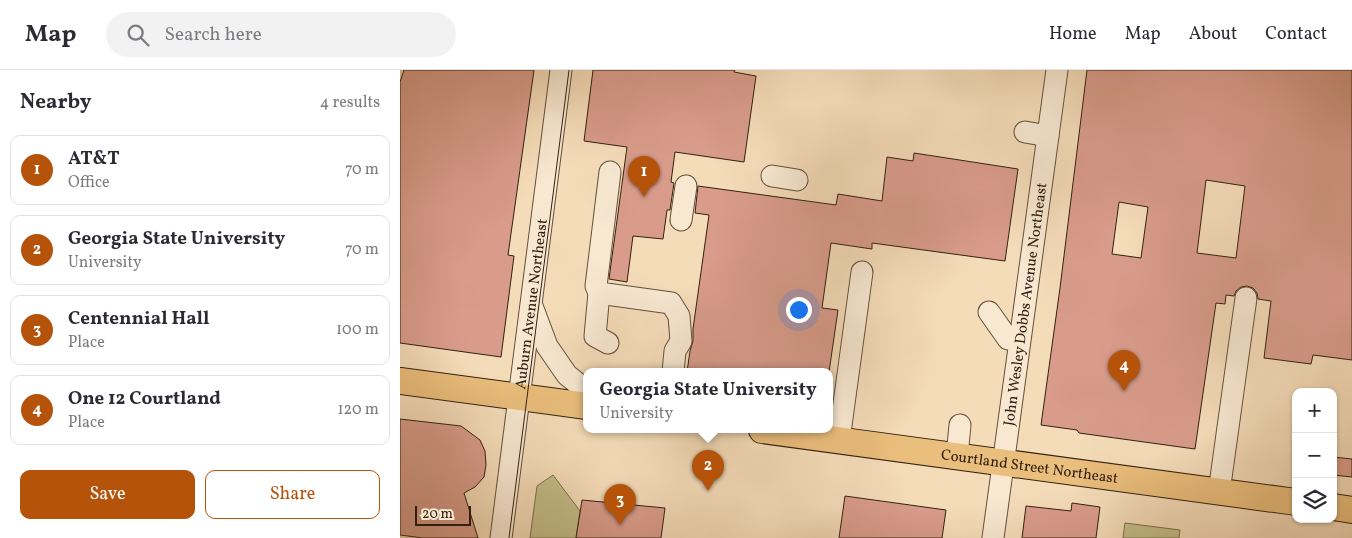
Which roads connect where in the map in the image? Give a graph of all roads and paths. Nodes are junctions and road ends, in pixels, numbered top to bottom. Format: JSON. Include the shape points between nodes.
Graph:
{"nodes":[{"id":1,"x":561,"y":70,"type":"edge"},
{"id":2,"x":1057,"y":70,"type":"edge"},
{"id":3,"x":1025,"y":132,"type":"dead end"},
{"id":4,"x":1048,"y":136,"type":"junction"},
{"id":5,"x":610,"y":172,"type":"dead end"},
{"id":6,"x":772,"y":176,"type":"dead end"},
{"id":7,"x":797,"y":180,"type":"dead end"},
{"id":8,"x":686,"y":186,"type":"dead end"},
{"id":9,"x":681,"y":220,"type":"dead end"},
{"id":10,"x":862,"y":272,"type":"dead end"},
{"id":11,"x":599,"y":293,"type":"junction"},
{"id":12,"x":1246,"y":298,"type":"dead end"},
{"id":13,"x":531,"y":304,"type":"junction"},
{"id":14,"x":989,"y":312,"type":"dead end"},
{"id":15,"x":1007,"y":339,"type":"junction"},
{"id":16,"x":608,"y":343,"type":"dead end"},
{"id":17,"x":673,"y":368,"type":"edge"},
{"id":18,"x":400,"y":381,"type":"edge"},
{"id":19,"x":583,"y":388,"type":"edge"},
{"id":20,"x":519,"y":397,"type":"junction"},
{"id":21,"x":583,"y":405,"type":"edge"},
{"id":22,"x":960,"y":425,"type":"dead end"},
{"id":23,"x":785,"y":433,"type":"edge"},
{"id":24,"x":839,"y":440,"type":"junction"},
{"id":25,"x":957,"y":456,"type":"junction"},
{"id":26,"x":1004,"y":463,"type":"junction"},
{"id":27,"x":1219,"y":492,"type":"junction"},
{"id":28,"x":1292,"y":501,"type":"edge"},
{"id":29,"x":1337,"y":508,"type":"edge"},
{"id":30,"x":1352,"y":510,"type":"edge"},
{"id":31,"x":501,"y":538,"type":"edge"},
{"id":32,"x":993,"y":538,"type":"edge"}],
"edges":[{"from":1,"to":13,"type":"street","name":"Auburn Avenue Northeast"},
{"from":2,"to":4,"type":"street","name":"John Wesley Dobbs Avenue Northeast"},
{"from":3,"to":4,"type":"street"},
{"from":4,"to":15,"type":"street","name":"John Wesley Dobbs Avenue Northeast"},
{"from":5,"to":11,"type":"street","via":[[596,286]]},
{"from":6,"to":7,"type":"street"},
{"from":8,"to":9,"type":"street"},
{"from":10,"to":24,"type":"street"},
{"from":11,"to":16,"type":"street","via":[[595,336]]},
{"from":11,"to":17,"type":"street","via":[[671,303],[679,316],[681,341],[675,351]]},
{"from":12,"to":27,"type":"street"},
{"from":13,"to":19,"type":"street","via":[[547,346],[567,375]]},
{"from":13,"to":20,"type":"street","name":"Auburn Avenue Northeast"},
{"from":14,"to":15,"type":"street"},
{"from":15,"to":26,"type":"street","name":"John Wesley Dobbs Avenue Northeast"},
{"from":18,"to":20,"type":"main road"},
{"from":20,"to":21,"type":"main road"},
{"from":20,"to":31,"type":"street","name":"Auburn Avenue Northeast"},
{"from":22,"to":25,"type":"street"},
{"from":23,"to":24,"type":"main road","name":"Courtland Street Northeast"},
{"from":24,"to":25,"type":"main road","name":"Courtland Street Northeast"},
{"from":25,"to":26,"type":"main road","name":"Courtland Street Northeast"},
{"from":26,"to":27,"type":"main road","name":"Courtland Street Northeast"},
{"from":26,"to":32,"type":"street","name":"John Wesley Dobbs Avenue Northeast"},
{"from":27,"to":28,"type":"main road","name":"Courtland Street Northeast"},
{"from":29,"to":30,"type":"main road"}]}
